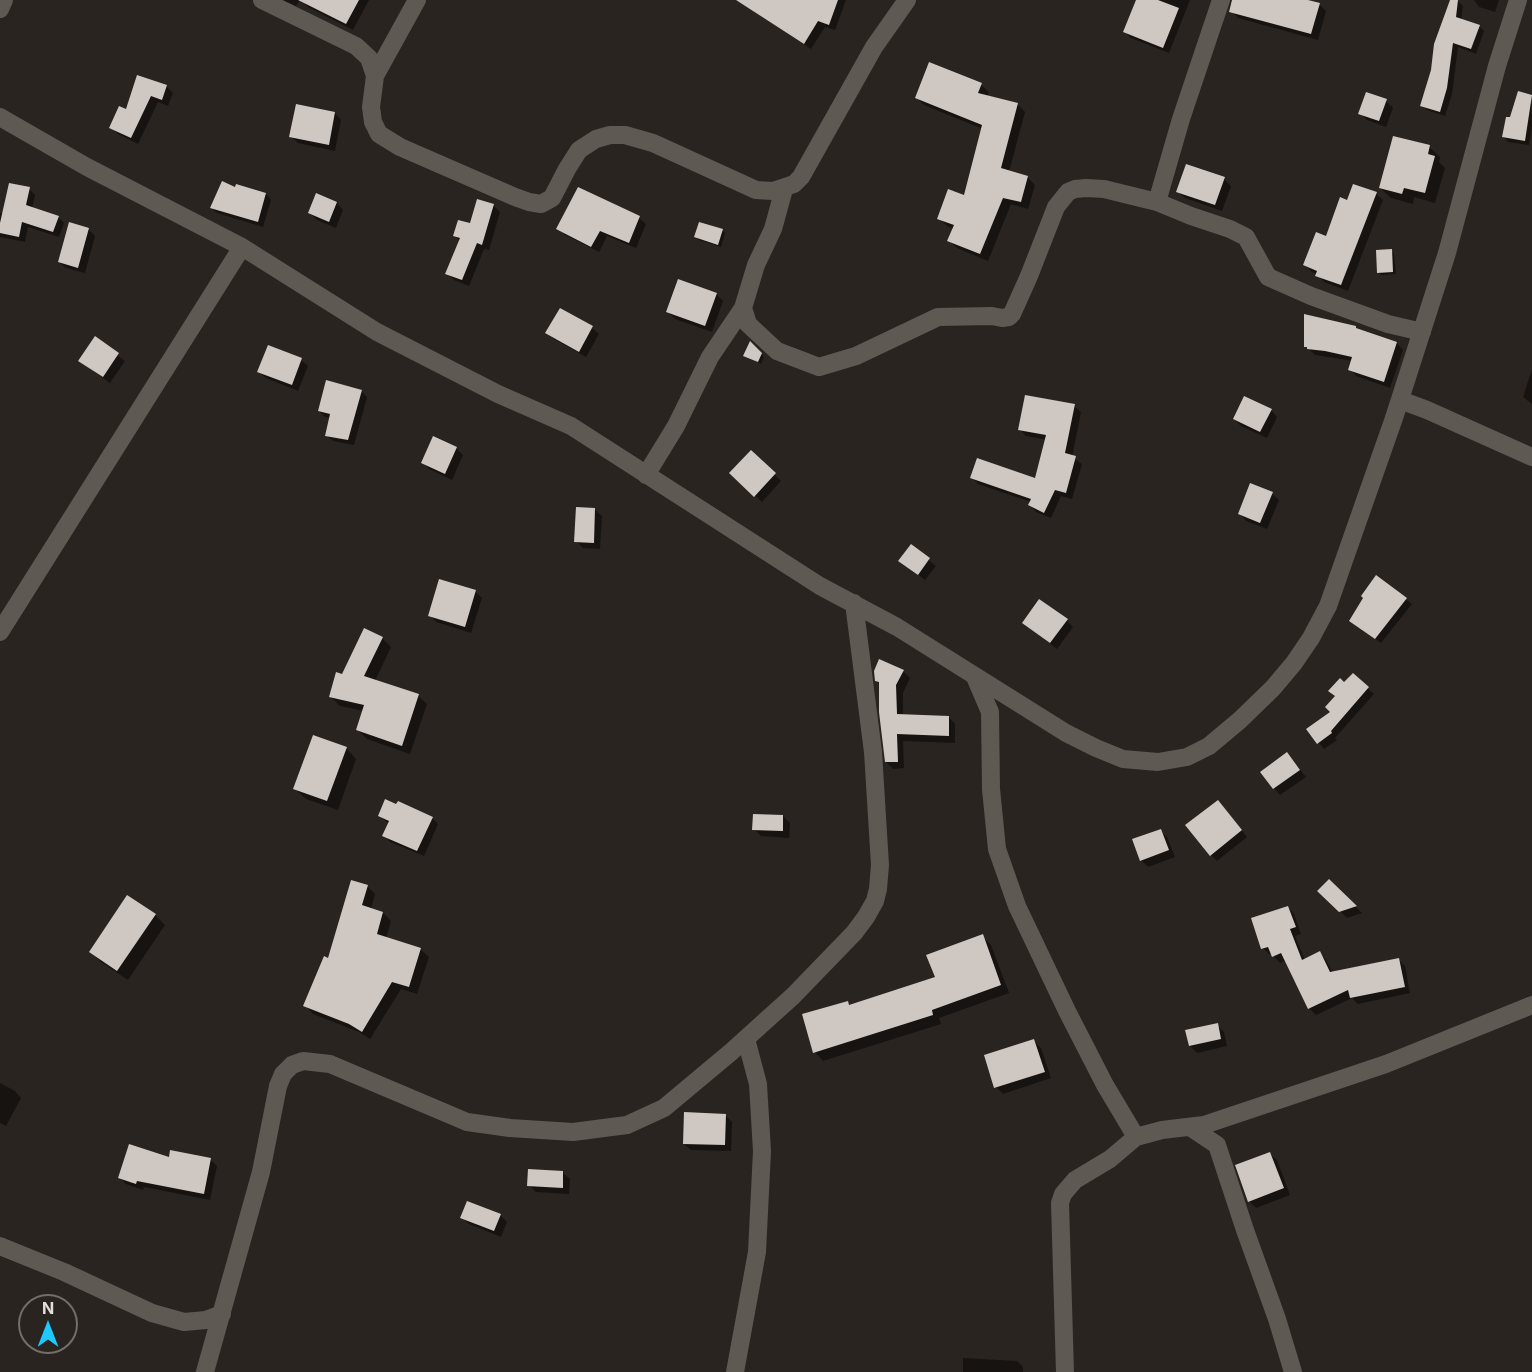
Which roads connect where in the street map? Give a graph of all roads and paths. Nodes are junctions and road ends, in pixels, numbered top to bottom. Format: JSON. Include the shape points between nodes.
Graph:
{"nodes":[{"id":1,"x":4,"y":0,"type":"edge"},
{"id":2,"x":262,"y":0,"type":"edge"},
{"id":3,"x":417,"y":0,"type":"edge"},
{"id":4,"x":907,"y":0,"type":"edge"},
{"id":5,"x":1221,"y":0,"type":"edge"},
{"id":6,"x":1518,"y":0,"type":"edge"},
{"id":7,"x":0,"y":9,"type":"edge"},
{"id":8,"x":375,"y":76,"type":"junction"},
{"id":9,"x":0,"y":117,"type":"edge"},
{"id":10,"x":784,"y":189,"type":"junction"},
{"id":11,"x":1157,"y":202,"type":"junction"},
{"id":12,"x":242,"y":247,"type":"junction"},
{"id":13,"x":743,"y":308,"type":"junction"},
{"id":14,"x":1422,"y":332,"type":"junction"},
{"id":15,"x":1400,"y":400,"type":"junction"},
{"id":16,"x":1532,"y":458,"type":"edge"},
{"id":17,"x":646,"y":475,"type":"junction"},
{"id":18,"x":854,"y":603,"type":"junction"},
{"id":19,"x":0,"y":632,"type":"edge"},
{"id":20,"x":975,"y":677,"type":"junction"},
{"id":21,"x":1532,"y":1005,"type":"edge"},
{"id":22,"x":746,"y":1039,"type":"junction"},
{"id":23,"x":1190,"y":1126,"type":"junction"},
{"id":24,"x":1136,"y":1137,"type":"junction"},
{"id":25,"x":0,"y":1246,"type":"edge"},
{"id":26,"x":222,"y":1314,"type":"junction"},
{"id":27,"x":205,"y":1372,"type":"edge"},
{"id":28,"x":735,"y":1372,"type":"edge"},
{"id":29,"x":1065,"y":1372,"type":"edge"},
{"id":30,"x":1293,"y":1372,"type":"edge"}],
"edges":[{"from":1,"to":7,"type":"street"},
{"from":2,"to":8,"type":"street","via":[[356,46],[369,58]]},
{"from":3,"to":8,"type":"street"},
{"from":4,"to":10,"type":"street","via":[[874,47],[801,177]]},
{"from":5,"to":11,"type":"street"},
{"from":6,"to":14,"type":"street","via":[[1448,253]]},
{"from":8,"to":10,"type":"street","via":[[372,122],[379,134],[400,147],[529,202],[541,204],[552,198],[579,150],[610,135],[653,143],[756,190]]},
{"from":9,"to":12,"type":"street"},
{"from":10,"to":13,"type":"street"},
{"from":11,"to":13,"type":"street","via":[[1095,188],[1068,192],[1056,207],[1009,317],[938,317],[856,356],[819,367],[777,351],[748,324]]},
{"from":11,"to":14,"type":"street","via":[[1246,237],[1268,277],[1388,324]]},
{"from":12,"to":17,"type":"street","via":[[377,332],[498,394],[571,426]]},
{"from":12,"to":19,"type":"street"},
{"from":13,"to":17,"type":"street","via":[[710,357],[676,426]]},
{"from":14,"to":15,"type":"street"},
{"from":15,"to":16,"type":"street"},
{"from":15,"to":20,"type":"street","via":[[1328,606],[1311,638],[1273,688],[1209,746],[1187,757],[1158,762],[1123,759],[1066,733]]},
{"from":17,"to":18,"type":"street","via":[[820,586]]},
{"from":18,"to":20,"type":"street"},
{"from":18,"to":22,"type":"street","via":[[873,752],[878,890],[854,933]]},
{"from":20,"to":24,"type":"street","via":[[990,712],[997,849],[1017,906],[1067,1011]]},
{"from":21,"to":23,"type":"street","via":[[1386,1064],[1204,1125]]},
{"from":22,"to":26,"type":"street","via":[[664,1108],[627,1125],[573,1132],[467,1122],[330,1064],[303,1061],[292,1065],[278,1086],[261,1172]]},
{"from":22,"to":28,"type":"street","via":[[758,1084],[762,1151],[757,1252]]},
{"from":23,"to":24,"type":"street"},
{"from":23,"to":30,"type":"street","via":[[1217,1145]]},
{"from":24,"to":29,"type":"street","via":[[1110,1159],[1075,1180],[1060,1203]]},
{"from":25,"to":26,"type":"street","via":[[152,1313],[184,1322]]},
{"from":26,"to":27,"type":"street"}]}
